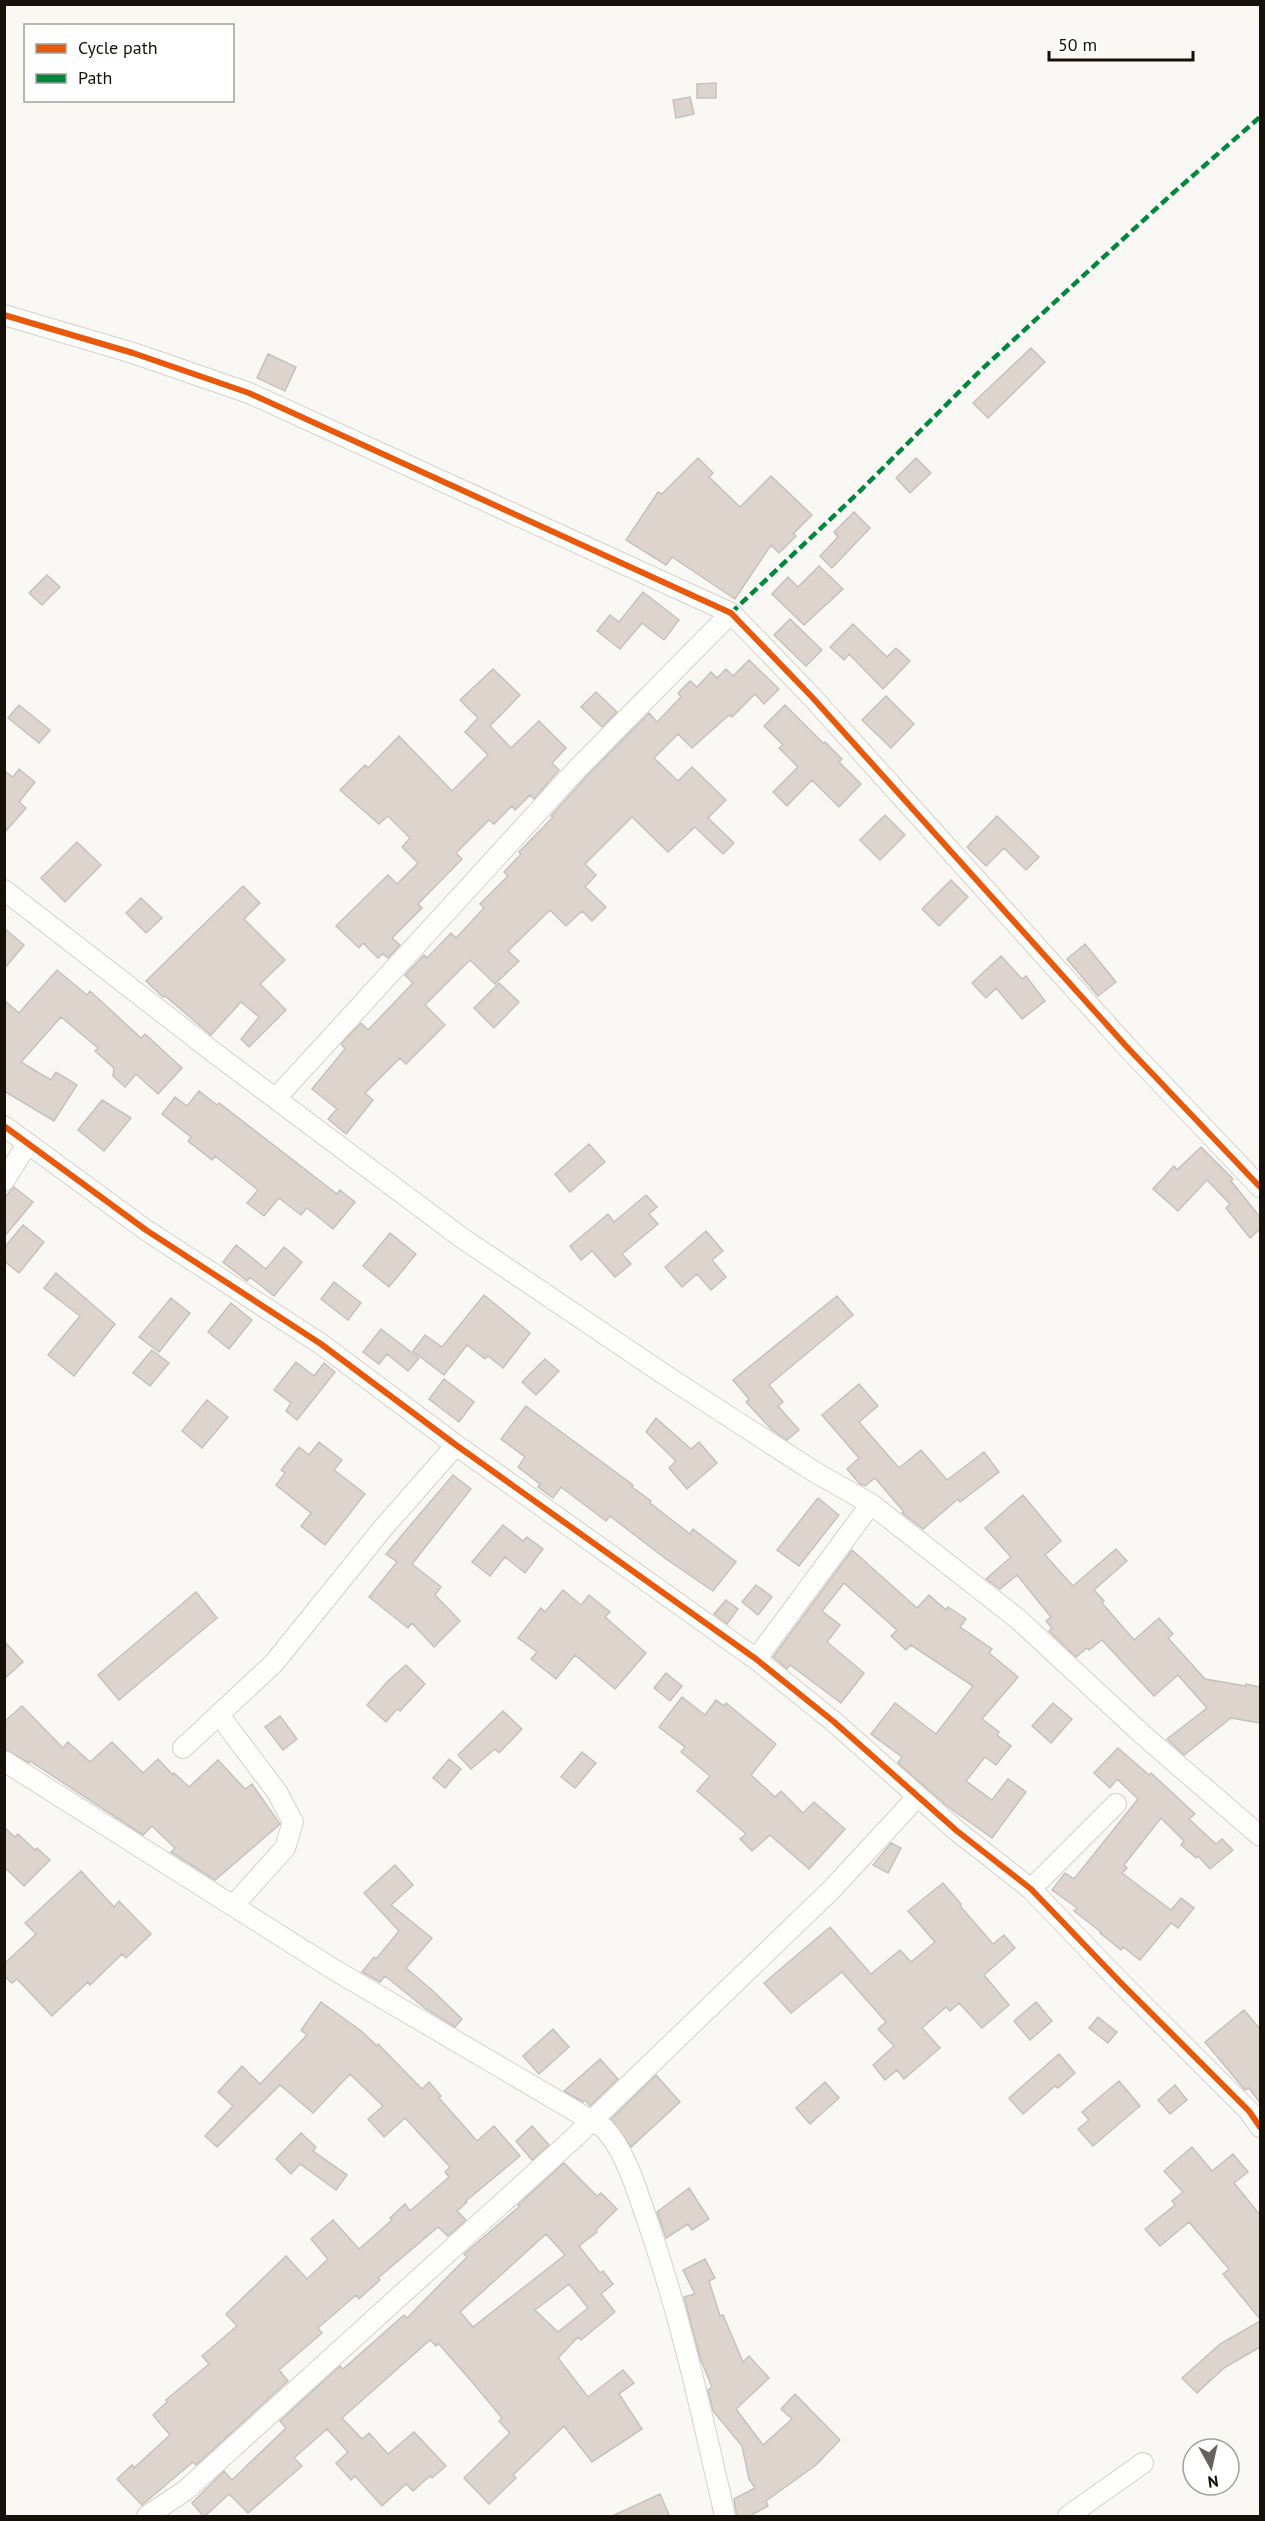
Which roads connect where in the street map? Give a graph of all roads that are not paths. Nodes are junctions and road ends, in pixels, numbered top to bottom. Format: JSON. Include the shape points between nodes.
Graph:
{"nodes":[{"id":1,"x":4,"y":315,"type":"edge"},
{"id":2,"x":731,"y":613,"type":"junction"},
{"id":3,"x":4,"y":890,"type":"edge"},
{"id":4,"x":277,"y":1097,"type":"junction"},
{"id":5,"x":4,"y":1126,"type":"edge"},
{"id":6,"x":28,"y":1143,"type":"junction"},
{"id":7,"x":4,"y":1181,"type":"edge"},
{"id":8,"x":1260,"y":1187,"type":"edge"},
{"id":9,"x":456,"y":1445,"type":"junction"},
{"id":10,"x":871,"y":1504,"type":"junction"},
{"id":11,"x":756,"y":1659,"type":"junction"},
{"id":12,"x":219,"y":1715,"type":"junction"},
{"id":13,"x":183,"y":1749,"type":"dead end"},
{"id":14,"x":4,"y":1761,"type":"edge"},
{"id":15,"x":918,"y":1796,"type":"junction"},
{"id":16,"x":1116,"y":1803,"type":"dead end"},
{"id":17,"x":1260,"y":1836,"type":"edge"},
{"id":18,"x":1031,"y":1889,"type":"junction"},
{"id":19,"x":233,"y":1906,"type":"junction"},
{"id":20,"x":588,"y":2125,"type":"junction"},
{"id":21,"x":1260,"y":2127,"type":"edge"},
{"id":22,"x":1143,"y":2463,"type":"dead end"},
{"id":23,"x":147,"y":2517,"type":"edge"},
{"id":24,"x":725,"y":2517,"type":"edge"},
{"id":25,"x":1068,"y":2517,"type":"edge"}],
"edges":[{"from":1,"to":2,"type":"street","via":[[133,352],[249,393]]},
{"from":2,"to":4,"type":"street","via":[[578,768]]},
{"from":2,"to":8,"type":"street","via":[[812,697],[1118,1038]]},
{"from":3,"to":4,"type":"street"},
{"from":4,"to":10,"type":"street","via":[[462,1238],[668,1377]]},
{"from":5,"to":6,"type":"street"},
{"from":6,"to":7,"type":"street"},
{"from":6,"to":9,"type":"street","via":[[146,1230],[321,1344]]},
{"from":9,"to":11,"type":"street"},
{"from":9,"to":12,"type":"street","via":[[274,1663]]},
{"from":10,"to":11,"type":"street"},
{"from":10,"to":17,"type":"street","via":[[1018,1619]]},
{"from":11,"to":15,"type":"street"},
{"from":12,"to":13,"type":"street"},
{"from":12,"to":19,"type":"street","via":[[277,1792],[293,1822],[285,1848]]},
{"from":14,"to":19,"type":"street"},
{"from":15,"to":18,"type":"street"},
{"from":15,"to":20,"type":"street","via":[[832,1889]]},
{"from":16,"to":18,"type":"street"},
{"from":18,"to":21,"type":"street","via":[[1249,2111]]},
{"from":19,"to":20,"type":"street"},
{"from":20,"to":23,"type":"street","via":[[186,2490]]},
{"from":20,"to":24,"type":"street","via":[[604,2128],[614,2138],[657,2249],[689,2358]]},
{"from":22,"to":25,"type":"street"}]}
